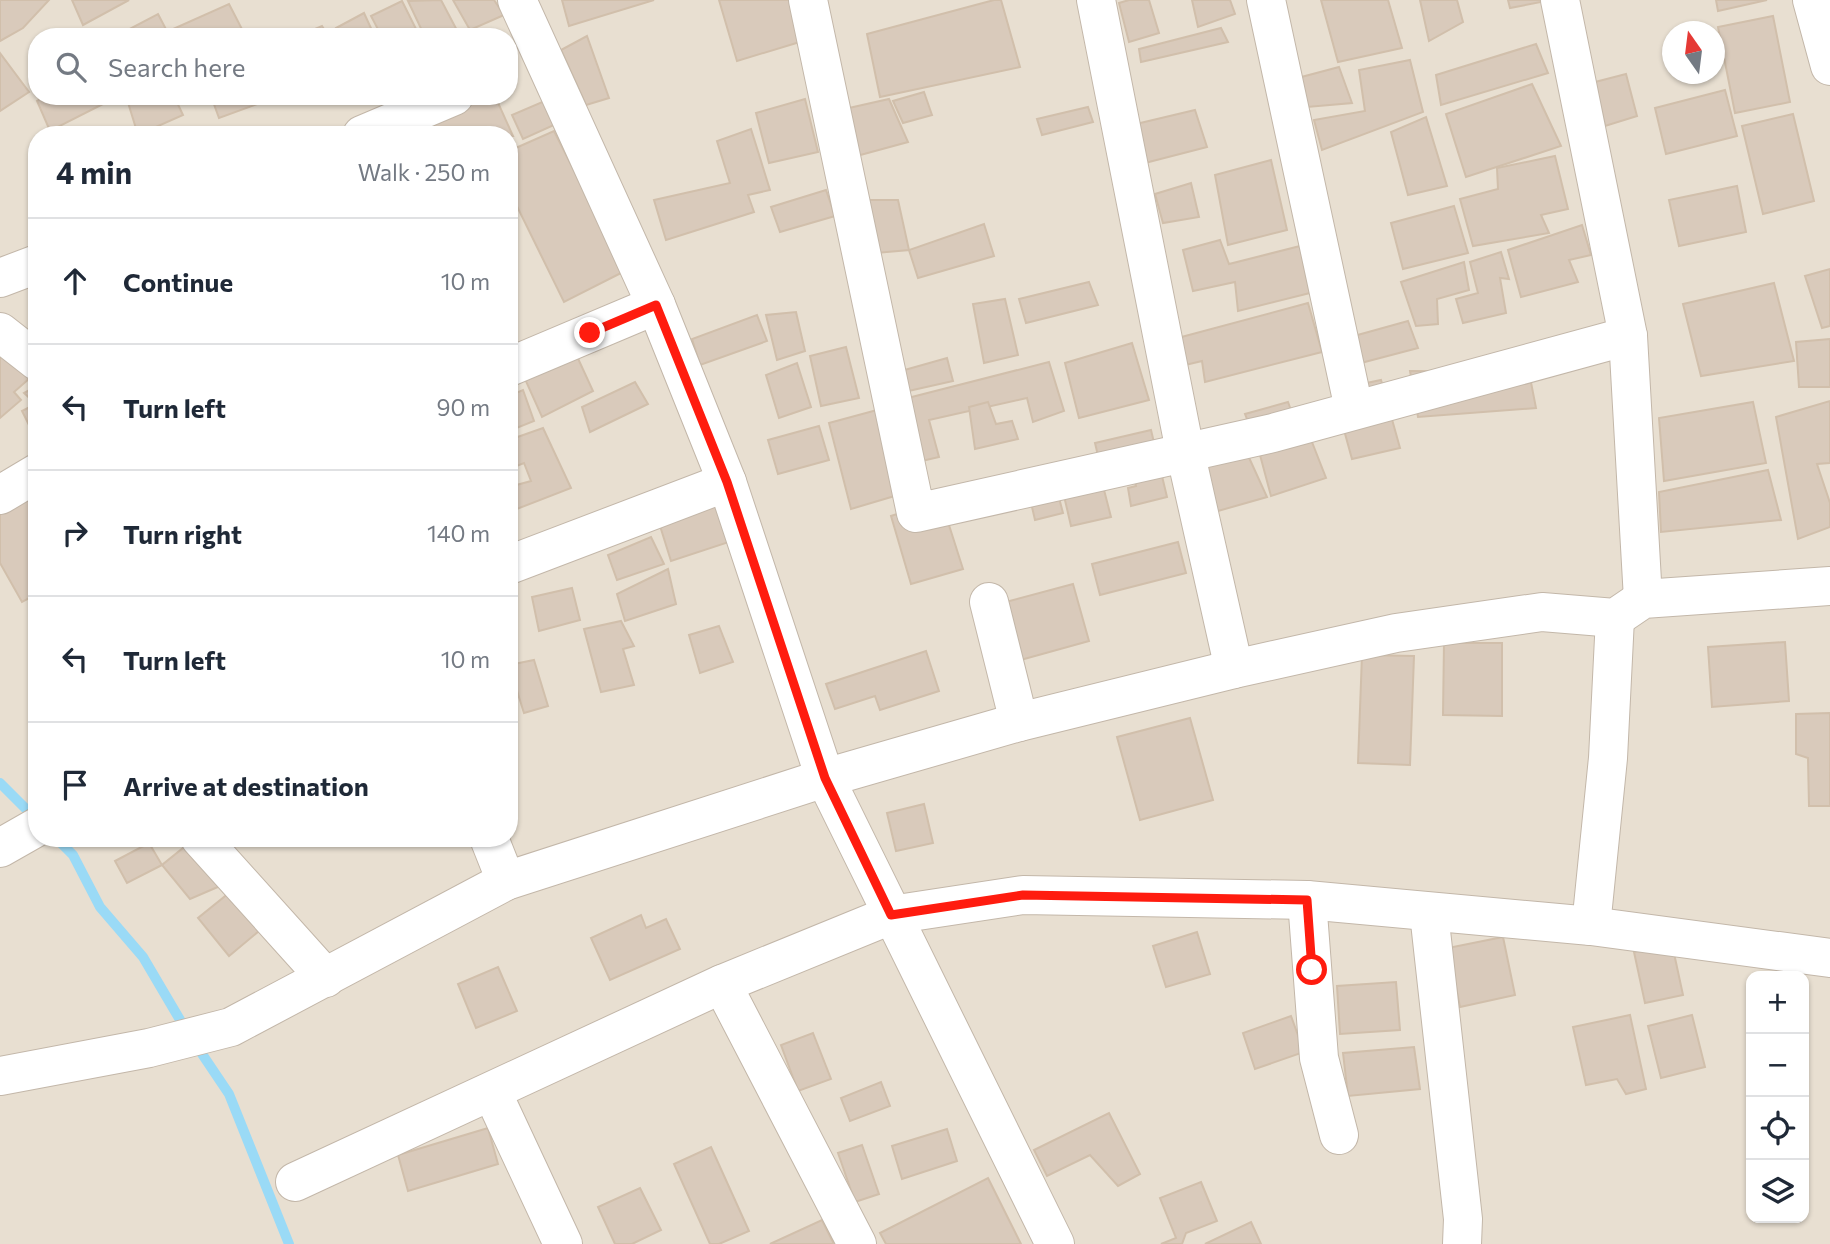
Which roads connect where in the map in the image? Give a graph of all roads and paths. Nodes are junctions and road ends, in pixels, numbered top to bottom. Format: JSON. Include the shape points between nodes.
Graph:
{"nodes":[{"id":1,"x":808,"y":0,"type":"edge"},
{"id":2,"x":1096,"y":0,"type":"edge"},
{"id":3,"x":1266,"y":0,"type":"edge"},
{"id":4,"x":1559,"y":0,"type":"edge"},
{"id":5,"x":1812,"y":0,"type":"edge"},
{"id":6,"x":519,"y":1,"type":"edge"},
{"id":7,"x":524,"y":59,"type":"edge"},
{"id":8,"x":1830,"y":66,"type":"edge"},
{"id":9,"x":433,"y":105,"type":"edge"},
{"id":10,"x":383,"y":126,"type":"edge"},
{"id":11,"x":28,"y":267,"type":"edge"},
{"id":12,"x":0,"y":278,"type":"edge"},
{"id":13,"x":656,"y":305,"type":"junction"},
{"id":14,"x":0,"y":332,"type":"edge"},
{"id":15,"x":1628,"y":336,"type":"junction"},
{"id":16,"x":28,"y":354,"type":"edge"},
{"id":17,"x":518,"y":363,"type":"edge"},
{"id":18,"x":1354,"y":408,"type":"junction"},
{"id":19,"x":1185,"y":451,"type":"junction"},
{"id":20,"x":28,"y":478,"type":"edge"},
{"id":21,"x":727,"y":482,"type":"junction"},
{"id":22,"x":0,"y":495,"type":"edge"},
{"id":23,"x":518,"y":562,"type":"edge"},
{"id":24,"x":1830,"y":586,"type":"edge"},
{"id":25,"x":989,"y":602,"type":"dead end"},
{"id":26,"x":1629,"y":608,"type":"junction"},
{"id":27,"x":1234,"y":669,"type":"junction"},
{"id":28,"x":1019,"y":722,"type":"junction"},
{"id":29,"x":825,"y":778,"type":"junction"},
{"id":30,"x":208,"y":847,"type":"edge"},
{"id":31,"x":493,"y":847,"type":"edge"},
{"id":32,"x":506,"y":881,"type":"junction"},
{"id":33,"x":1307,"y":900,"type":"junction"},
{"id":34,"x":1429,"y":913,"type":"junction"},
{"id":35,"x":891,"y":915,"type":"junction"},
{"id":36,"x":1591,"y":926,"type":"junction"},
{"id":37,"x":1830,"y":958,"type":"edge"},
{"id":38,"x":326,"y":978,"type":"junction"},
{"id":39,"x":722,"y":984,"type":"junction"},
{"id":40,"x":0,"y":1076,"type":"edge"},
{"id":41,"x":492,"y":1092,"type":"junction"},
{"id":42,"x":1339,"y":1135,"type":"dead end"},
{"id":43,"x":295,"y":1182,"type":"dead end"},
{"id":44,"x":563,"y":1244,"type":"edge"},
{"id":45,"x":857,"y":1244,"type":"edge"},
{"id":46,"x":1055,"y":1244,"type":"edge"},
{"id":47,"x":1462,"y":1244,"type":"edge"}],
"edges":[{"from":1,"to":19,"type":"street","via":[[916,513]]},
{"from":2,"to":19,"type":"street"},
{"from":3,"to":18,"type":"street"},
{"from":4,"to":15,"type":"street"},
{"from":5,"to":8,"type":"street"},
{"from":6,"to":7,"type":"street"},
{"from":7,"to":13,"type":"street"},
{"from":9,"to":10,"type":"street"},
{"from":11,"to":12,"type":"street"},
{"from":13,"to":17,"type":"street"},
{"from":13,"to":21,"type":"street"},
{"from":14,"to":16,"type":"street"},
{"from":15,"to":18,"type":"street"},
{"from":15,"to":26,"type":"street"},
{"from":18,"to":19,"type":"street","via":[[1273,433]]},
{"from":19,"to":27,"type":"street"},
{"from":20,"to":22,"type":"street"},
{"from":21,"to":23,"type":"street"},
{"from":21,"to":29,"type":"street"},
{"from":24,"to":26,"type":"street"},
{"from":25,"to":28,"type":"street"},
{"from":26,"to":27,"type":"street","via":[[1542,612],[1396,633]]},
{"from":26,"to":36,"type":"street"},
{"from":27,"to":28,"type":"street"},
{"from":28,"to":29,"type":"street"},
{"from":29,"to":32,"type":"street"},
{"from":29,"to":35,"type":"street"},
{"from":30,"to":38,"type":"street"},
{"from":31,"to":32,"type":"street"},
{"from":32,"to":38,"type":"street"},
{"from":33,"to":34,"type":"street"},
{"from":33,"to":35,"type":"street","via":[[1023,895]]},
{"from":33,"to":42,"type":"street","via":[[1319,1058]]},
{"from":34,"to":36,"type":"street"},
{"from":34,"to":47,"type":"street"},
{"from":35,"to":39,"type":"street"},
{"from":35,"to":46,"type":"street"},
{"from":36,"to":37,"type":"street"},
{"from":38,"to":40,"type":"street","via":[[231,1027],[149,1048]]},
{"from":39,"to":41,"type":"street"},
{"from":39,"to":45,"type":"street"},
{"from":41,"to":43,"type":"street"},
{"from":41,"to":44,"type":"street"}]}
